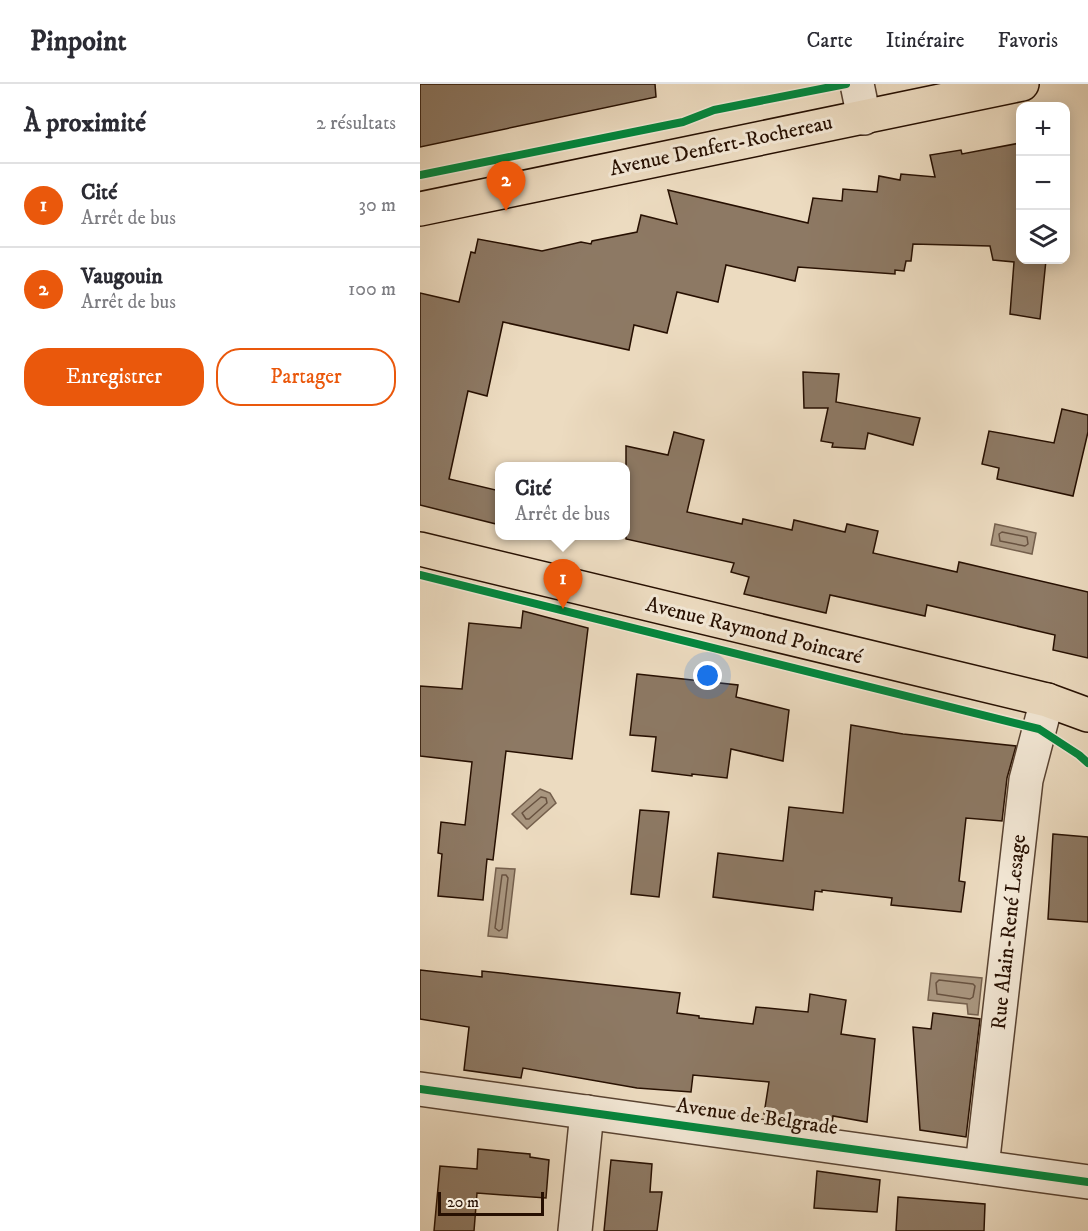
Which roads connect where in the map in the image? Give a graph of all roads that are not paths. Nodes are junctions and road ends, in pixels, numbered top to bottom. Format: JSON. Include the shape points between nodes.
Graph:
{"nodes":[{"id":1,"x":857,"y":84,"type":"edge"},
{"id":2,"x":1022,"y":84,"type":"edge"},
{"id":3,"x":864,"y":118,"type":"junction"},
{"id":4,"x":420,"y":209,"type":"edge"},
{"id":5,"x":420,"y":549,"type":"edge"},
{"id":6,"x":1047,"y":700,"type":"junction"},
{"id":7,"x":1088,"y":715,"type":"edge"},
{"id":8,"x":420,"y":1089,"type":"edge"},
{"id":9,"x":587,"y":1112,"type":"junction"},
{"id":10,"x":982,"y":1167,"type":"junction"},
{"id":11,"x":1088,"y":1182,"type":"edge"},
{"id":12,"x":575,"y":1231,"type":"edge"}],
"edges":[{"from":1,"to":3,"type":"street"},
{"from":2,"to":3,"type":"main road","name":"Avenue Denfert-Rochereau"},
{"from":3,"to":4,"type":"main road","name":"Avenue Denfert-Rochereau"},
{"from":5,"to":6,"type":"main road","name":"Avenue Raymond Poincaré"},
{"from":6,"to":7,"type":"main road","name":"Avenue Raymond Poincaré"},
{"from":6,"to":10,"type":"street","name":"Rue Alain-René Lesage","via":[[1026,780]]},
{"from":8,"to":9,"type":"street","name":"Avenue de Belgrade"},
{"from":9,"to":10,"type":"street","name":"Avenue de Belgrade"},
{"from":9,"to":12,"type":"street"},
{"from":10,"to":11,"type":"street","name":"Avenue de Belgrade"}]}
